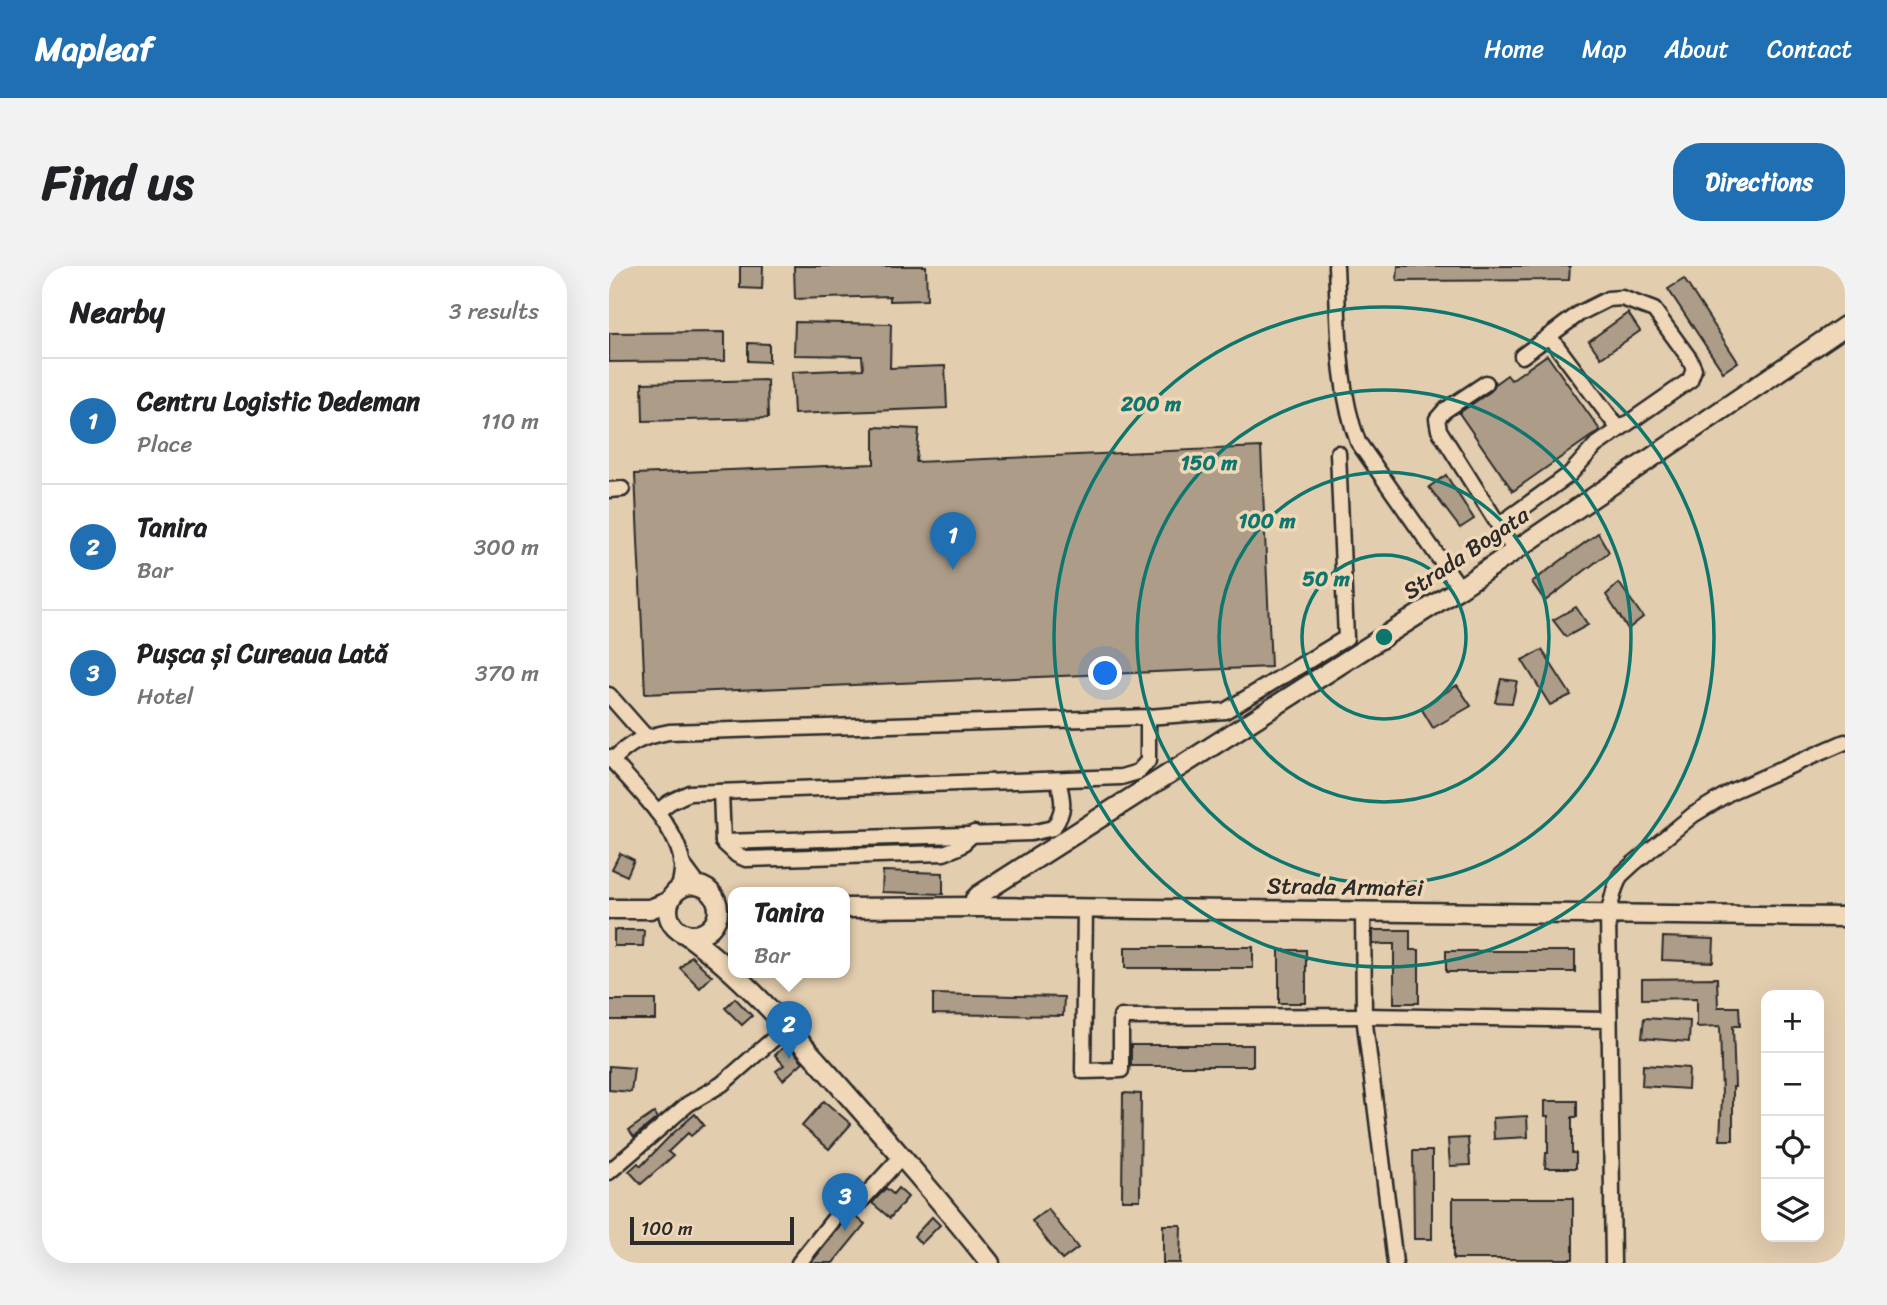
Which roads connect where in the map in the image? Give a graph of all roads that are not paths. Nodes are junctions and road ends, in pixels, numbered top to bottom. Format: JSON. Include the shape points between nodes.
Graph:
{"nodes":[{"id":1,"x":1336,"y":266,"type":"edge"},
{"id":2,"x":1845,"y":326,"type":"edge"},
{"id":3,"x":1549,"y":336,"type":"junction"},
{"id":4,"x":1522,"y":356,"type":"dead end"},
{"id":5,"x":1486,"y":383,"type":"dead end"},
{"id":6,"x":1619,"y":429,"type":"junction"},
{"id":7,"x":1338,"y":453,"type":"dead end"},
{"id":8,"x":1499,"y":525,"type":"junction"},
{"id":9,"x":1515,"y":551,"type":"junction"},
{"id":10,"x":1460,"y":588,"type":"junction"},
{"id":11,"x":609,"y":695,"type":"edge"},
{"id":12,"x":1148,"y":716,"type":"junction"},
{"id":13,"x":646,"y":737,"type":"junction"},
{"id":14,"x":1845,"y":742,"type":"edge"},
{"id":15,"x":611,"y":759,"type":"edge"},
{"id":16,"x":1058,"y":780,"type":"junction"},
{"id":17,"x":721,"y":792,"type":"junction"},
{"id":18,"x":657,"y":813,"type":"junction"},
{"id":19,"x":681,"y":862,"type":"junction"},
{"id":20,"x":698,"y":885,"type":"junction"},
{"id":21,"x":714,"y":897,"type":"junction"},
{"id":22,"x":673,"y":903,"type":"junction"},
{"id":23,"x":728,"y":905,"type":"edge"},
{"id":24,"x":975,"y":907,"type":"junction"},
{"id":25,"x":850,"y":908,"type":"edge"},
{"id":26,"x":1085,"y":908,"type":"junction"},
{"id":27,"x":609,"y":909,"type":"edge"},
{"id":28,"x":1363,"y":911,"type":"junction"},
{"id":29,"x":728,"y":912,"type":"edge"},
{"id":30,"x":1608,"y":914,"type":"junction"},
{"id":31,"x":1845,"y":917,"type":"edge"},
{"id":32,"x":712,"y":925,"type":"junction"},
{"id":33,"x":684,"y":933,"type":"junction"},
{"id":34,"x":709,"y":951,"type":"junction"},
{"id":35,"x":728,"y":970,"type":"edge"},
{"id":36,"x":737,"y":978,"type":"edge"},
{"id":37,"x":1364,"y":1016,"type":"junction"},
{"id":38,"x":1609,"y":1020,"type":"junction"},
{"id":39,"x":787,"y":1027,"type":"junction"},
{"id":40,"x":902,"y":1156,"type":"junction"},
{"id":41,"x":609,"y":1172,"type":"edge"},
{"id":42,"x":799,"y":1263,"type":"edge"},
{"id":43,"x":990,"y":1263,"type":"edge"},
{"id":44,"x":1395,"y":1263,"type":"edge"},
{"id":45,"x":1613,"y":1263,"type":"edge"}],
"edges":[{"from":1,"to":10,"type":"street","via":[[1343,387],[1358,442]]},
{"from":2,"to":9,"type":"main road","name":"Strada Bogata"},
{"from":3,"to":4,"type":"street"},
{"from":3,"to":6,"type":"street"},
{"from":3,"to":6,"type":"street","via":[[1608,299],[1622,298],[1654,310],[1694,369],[1690,380]]},
{"from":5,"to":8,"type":"street","via":[[1437,419],[1439,430]]},
{"from":6,"to":8,"type":"street","via":[[1595,446],[1570,474]]},
{"from":7,"to":12,"type":"street","via":[[1346,638],[1225,711]]},
{"from":8,"to":9,"type":"street"},
{"from":9,"to":10,"type":"main road","name":"Strada Bogata"},
{"from":10,"to":24,"type":"main road","name":"Strada Bogata","via":[[979,895]]},
{"from":11,"to":13,"type":"street"},
{"from":12,"to":13,"type":"street","via":[[669,732]]},
{"from":12,"to":16,"type":"street","via":[[1148,761],[1138,772]]},
{"from":13,"to":15,"type":"street"},
{"from":14,"to":30,"type":"street","via":[[1732,791],[1693,815],[1621,876]]},
{"from":15,"to":18,"type":"street"},
{"from":16,"to":17,"type":"street"},
{"from":16,"to":17,"type":"street","via":[[1063,800],[1061,818],[1053,828],[974,834],[944,853],[758,860],[737,855],[723,842]]},
{"from":17,"to":18,"type":"street","via":[[689,793]]},
{"from":18,"to":19,"type":"street","via":[[676,843]]},
{"from":19,"to":20,"type":"street"},
{"from":19,"to":22,"type":"street"},
{"from":20,"to":21,"type":"main road"},
{"from":20,"to":22,"type":"main road","via":[[690,885]]},
{"from":21,"to":23,"type":"main road"},
{"from":21,"to":32,"type":"main road","via":[[718,908]]},
{"from":22,"to":27,"type":"main road","via":[[650,909]]},
{"from":22,"to":33,"type":"main road","via":[[677,929]]},
{"from":24,"to":25,"type":"main road","name":"Strada Armatei"},
{"from":24,"to":26,"type":"main road","name":"Strada Armatei"},
{"from":26,"to":28,"type":"main road","name":"Strada Armatei"},
{"from":26,"to":37,"type":"street","via":[[1083,1071],[1121,1070],[1121,1017]]},
{"from":28,"to":30,"type":"main road","name":"Strada Armatei"},
{"from":28,"to":37,"type":"street"},
{"from":29,"to":32,"type":"main road"},
{"from":30,"to":31,"type":"main road","name":"Strada Armatei"},
{"from":30,"to":38,"type":"street"},
{"from":32,"to":33,"type":"main road","via":[[701,933]]},
{"from":32,"to":34,"type":"main road"},
{"from":33,"to":34,"type":"main road"},
{"from":34,"to":35,"type":"main road"},
{"from":36,"to":39,"type":"main road"},
{"from":37,"to":38,"type":"street"},
{"from":37,"to":44,"type":"street"},
{"from":38,"to":45,"type":"street"},
{"from":39,"to":40,"type":"main road"},
{"from":39,"to":41,"type":"street"},
{"from":40,"to":42,"type":"street","via":[[859,1203],[842,1209]]},
{"from":40,"to":43,"type":"main road"}]}
